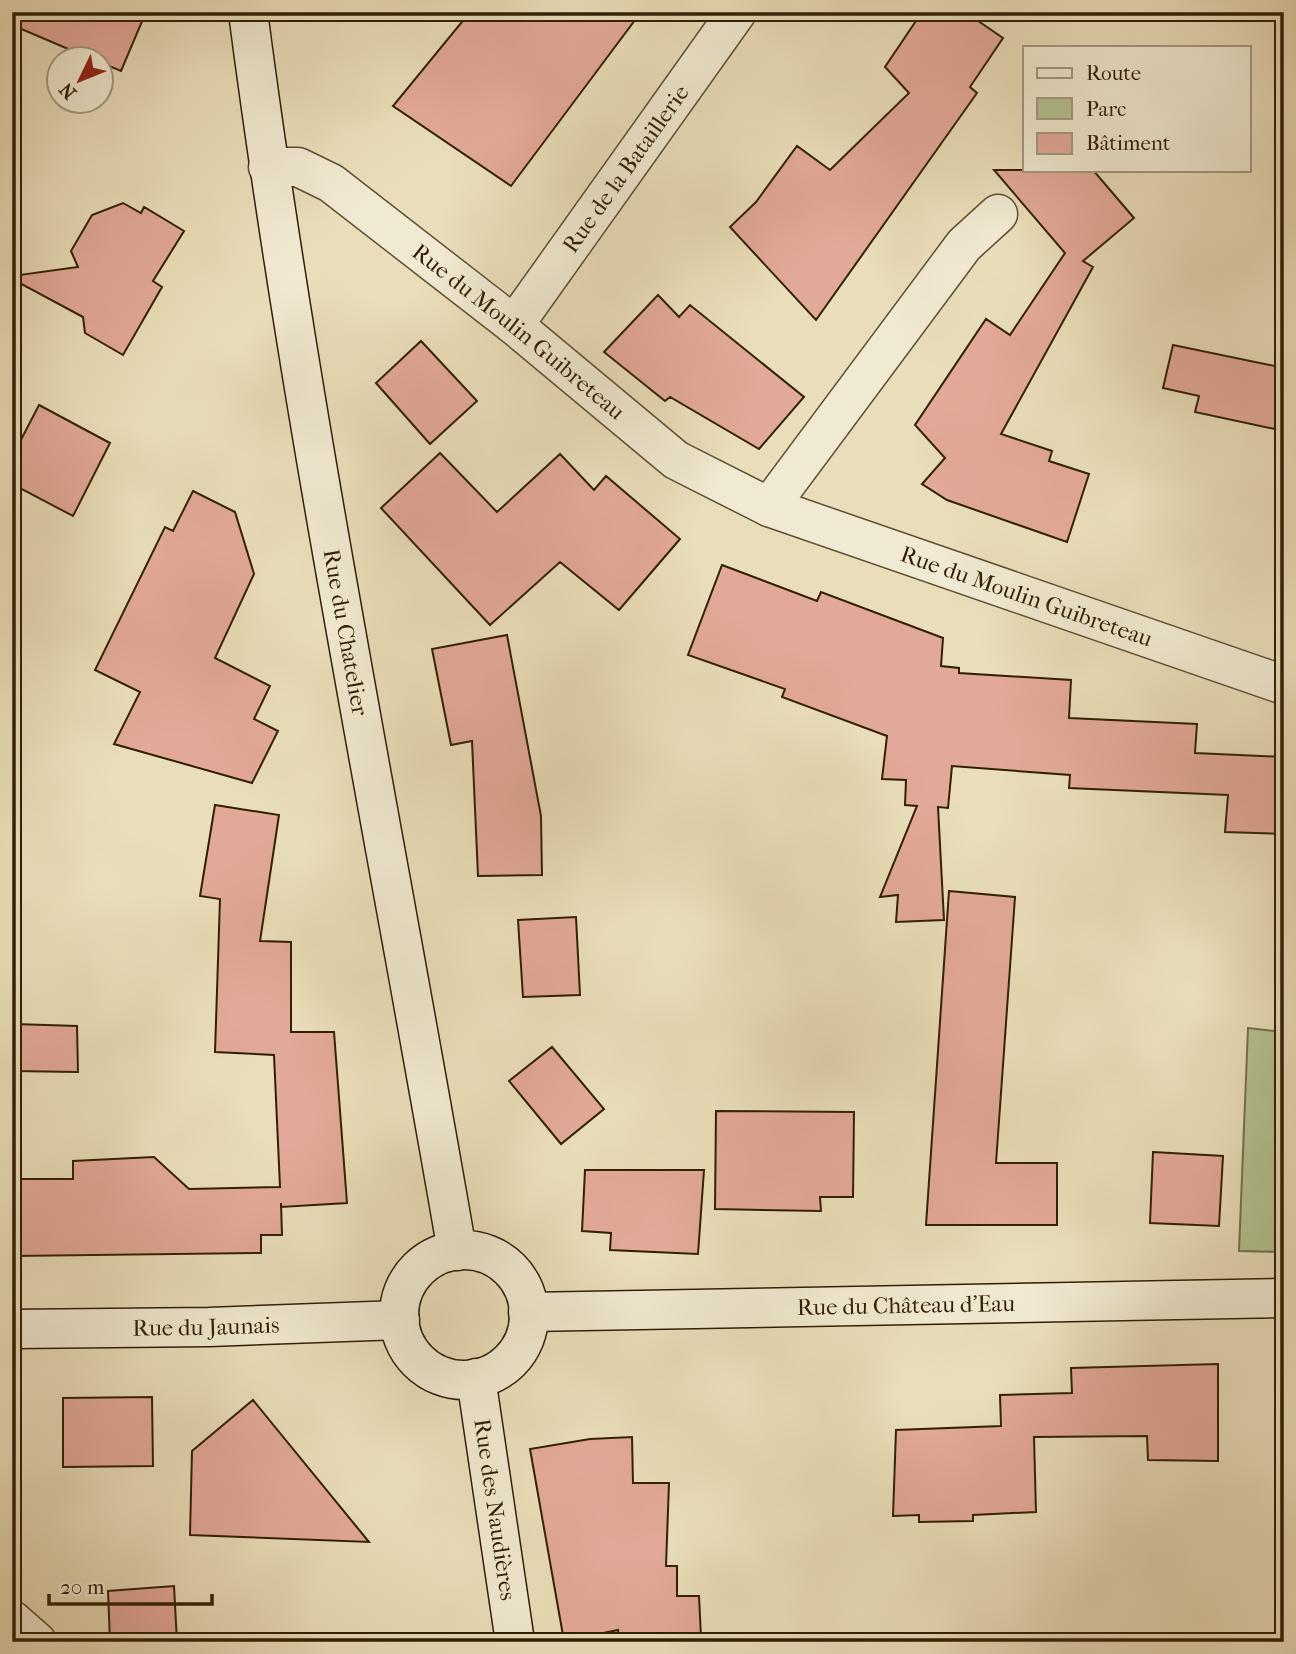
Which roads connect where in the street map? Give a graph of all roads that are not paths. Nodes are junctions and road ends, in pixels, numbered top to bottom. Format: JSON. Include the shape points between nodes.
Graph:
{"nodes":[{"id":1,"x":248,"y":12,"type":"edge"},
{"id":2,"x":737,"y":12,"type":"edge"},
{"id":3,"x":268,"y":167,"type":"junction"},
{"id":4,"x":998,"y":214,"type":"dead end"},
{"id":5,"x":514,"y":325,"type":"junction"},
{"id":6,"x":769,"y":507,"type":"junction"},
{"id":7,"x":1284,"y":685,"type":"edge"},
{"id":8,"x":457,"y":1251,"type":"junction"},
{"id":9,"x":1284,"y":1298,"type":"edge"},
{"id":10,"x":528,"y":1311,"type":"junction"},
{"id":11,"x":400,"y":1320,"type":"junction"},
{"id":12,"x":12,"y":1329,"type":"edge"},
{"id":13,"x":477,"y":1378,"type":"junction"},
{"id":14,"x":12,"y":1620,"type":"edge"},
{"id":15,"x":37,"y":1642,"type":"edge"},
{"id":16,"x":515,"y":1642,"type":"edge"}],
"edges":[{"from":1,"to":3,"type":"street","name":"Rue du Chatelier"},
{"from":2,"to":5,"type":"street","name":"Rue de la Bataillerie"},
{"from":3,"to":5,"type":"street","name":"Rue du Moulin Guibreteau","via":[[298,167],[331,183]]},
{"from":3,"to":8,"type":"street","name":"Rue du Chatelier"},
{"from":4,"to":6,"type":"street","via":[[964,246]]},
{"from":5,"to":6,"type":"street","name":"Rue du Moulin Guibreteau","via":[[676,460]]},
{"from":6,"to":7,"type":"street","name":"Rue du Moulin Guibreteau"},
{"from":8,"to":10,"type":"street","via":[[476,1251],[502,1263],[522,1286]]},
{"from":8,"to":11,"type":"street","via":[[433,1258],[415,1273],[402,1297]]},
{"from":9,"to":10,"type":"street","name":"Rue du Château d'Eau"},
{"from":10,"to":13,"type":"street","via":[[527,1331],[516,1354],[496,1371]]},
{"from":11,"to":12,"type":"street","name":"Rue du Jaunais"},
{"from":11,"to":13,"type":"street","via":[[407,1346],[427,1368],[454,1379]]},
{"from":13,"to":16,"type":"street","name":"Rue des Naudières"},
{"from":14,"to":15,"type":"street"}]}
